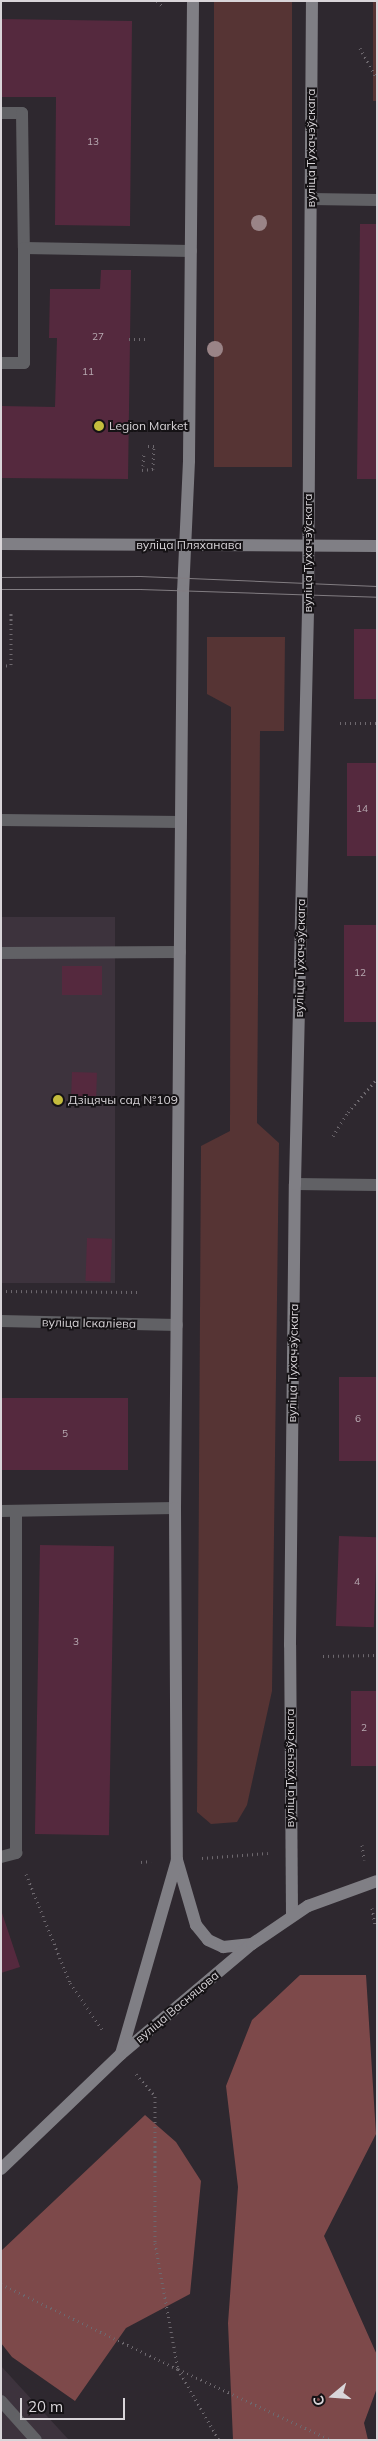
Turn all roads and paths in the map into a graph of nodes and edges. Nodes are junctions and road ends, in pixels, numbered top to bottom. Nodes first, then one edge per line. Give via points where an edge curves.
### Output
1 (156, 1) edge
2 (193, 1) edge
3 (312, 1) edge
4 (163, 7) dead end
5 (360, 48) dead end
6 (377, 79) edge
7 (1, 113) edge
8 (311, 200) junction
9 (377, 200) edge
10 (24, 248) junction
11 (191, 251) junction
12 (129, 339) dead end
13 (146, 339) dead end
14 (1, 363) edge
15 (146, 428) dead end
16 (129, 429) dead end
17 (144, 446) dead end
18 (144, 452) dead end
19 (1, 544) edge
20 (185, 546) junction
21 (308, 546) junction
22 (377, 546) edge
23 (11, 611) dead end
24 (1, 666) edge
25 (340, 723) dead end
26 (377, 723) edge
27 (1, 820) edge
28 (181, 822) junction
29 (180, 952) junction
30 (1, 953) edge
31 (377, 1079) edge
32 (333, 1136) dead end
33 (295, 1184) junction
34 (377, 1185) edge
35 (1, 1291) edge
36 (140, 1292) dead end
37 (1, 1321) edge
38 (177, 1324) junction
39 (175, 1508) junction
40 (1, 1511) edge
41 (16, 1511) junction
42 (377, 1655) edge
43 (322, 1656) dead end
44 (290, 1852) junction
45 (16, 1853) junction
46 (1, 1857) edge
47 (177, 1860) junction
48 (141, 1862) dead end
49 (377, 1881) edge
50 (292, 1915) junction
51 (252, 1944) junction
52 (70, 1983) dead end
53 (120, 2056) junction
54 (155, 2096) dead end
55 (1, 2169) edge
56 (1, 2284) edge
57 (178, 2369) junction
58 (1, 2401) edge
59 (36, 2440) edge
60 (219, 2440) edge
61 (331, 2440) edge

1 - 4 path
2 - 11 street
3 - 8 street, вуліца Тухачэўскага
5 - 6 path
7 - 10 street via 22,113
8 - 9 street
8 - 21 street, вуліца Тухачэўскага
10 - 11 street
10 - 14 street via 24,363
11 - 20 street
12 - 13 path
15 - 16 path
17 - 18 path via 154,446 153,470 143,468
19 - 20 street, вуліца Пляханава
20 - 21 street, вуліца Пляханава
20 - 28 street
21 - 22 street, вуліца Пляханава
21 - 33 street, вуліца Тухачэўскага
23 - 24 path via 11,665
25 - 26 path
27 - 28 street
28 - 29 street
29 - 30 street
29 - 38 street
31 - 32 path via 348,1112
33 - 34 street
33 - 44 street, вуліца Тухачэўскага
35 - 36 path
37 - 38 street, вуліца Іскаліева
38 - 39 street
39 - 41 street
39 - 47 street
40 - 41 street
41 - 45 street
42 - 43 path
44 - 47 path
44 - 50 street, вуліца Тухачэўскага
45 - 46 street
45 - 52 path
47 - 48 path
47 - 51 street via 196,1925 208,1940 223,1947
47 - 53 street
49 - 50 street, вуліца Васняцова via 335,1894
50 - 51 street, вуліца Васняцова
51 - 53 street, вуліца Васняцова
53 - 55 street, вуліца Васняцова
54 - 57 path via 155,2243
56 - 57 path
57 - 60 path
57 - 61 path
58 - 59 street

